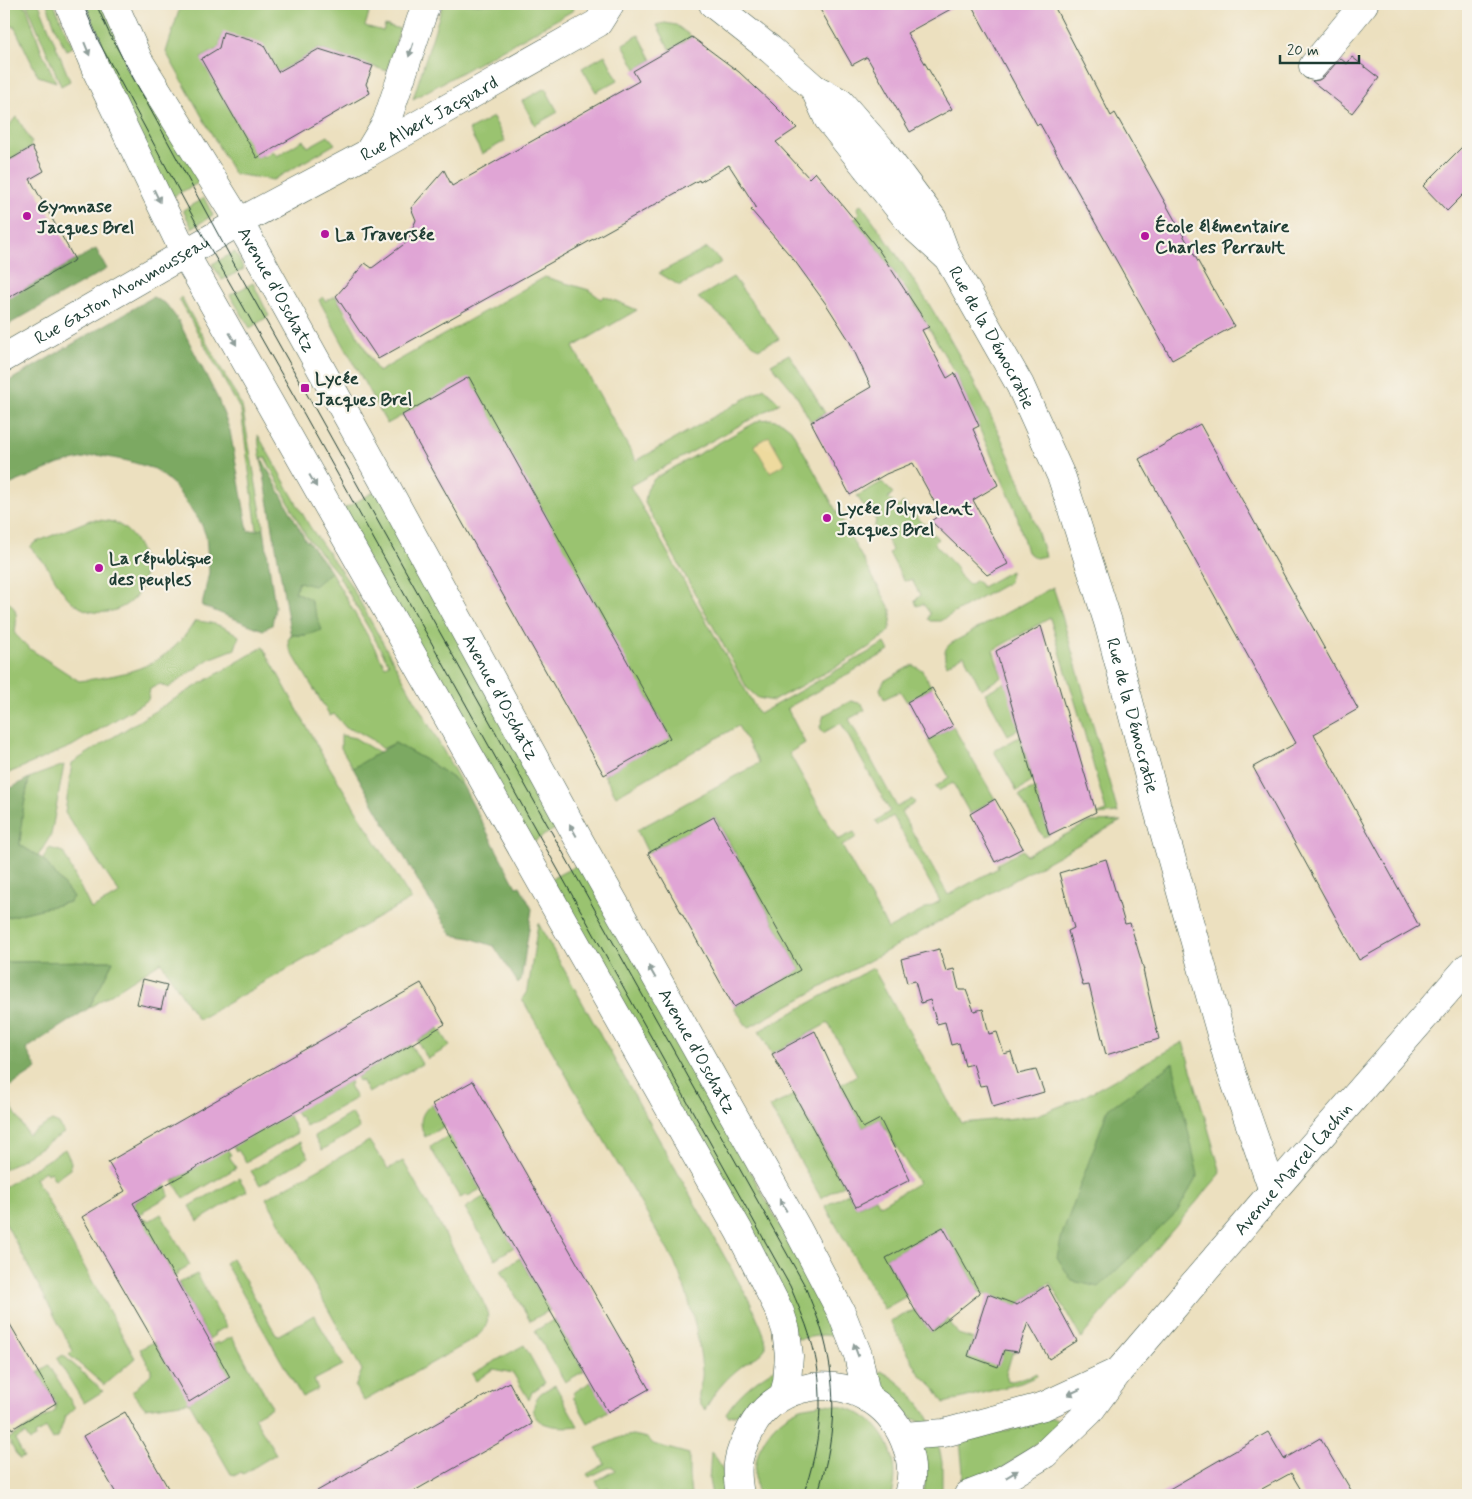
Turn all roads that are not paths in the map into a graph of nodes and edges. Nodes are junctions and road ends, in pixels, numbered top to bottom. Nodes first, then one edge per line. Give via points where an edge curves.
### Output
1 (69, 4) edge
2 (114, 4) edge
3 (426, 4) edge
4 (610, 4) edge
5 (713, 4) edge
6 (1364, 4) edge
7 (1313, 66) dead end
8 (368, 153) junction
9 (239, 222) junction
10 (185, 254) junction
11 (4, 358) edge
12 (1468, 967) edge
13 (1273, 1190) junction
14 (1119, 1372) junction
15 (784, 1394) junction
16 (867, 1398) junction
17 (903, 1436) junction
18 (740, 1495) edge
19 (908, 1495) edge
20 (968, 1495) edge

1 -> 10 street via 97,72
2 - 9 street, Avenue d'Oschatz via 139,61
3 -> 8 street via 386,123
4 - 8 street, Rue Albert Jacquard via 598,23
5 - 13 street, Rue de la Démocratie via 814,88 828,119 906,217 948,258 1020,385 1062,478 1108,622 1231,1070
6 - 7 street
8 - 9 street, Rue Albert Jacquard
9 - 10 street, Rue Gaston Monmousseau
16 -> 9 street, Avenue d'Oschatz via 858,1355 842,1312 578,840
10 - 11 street, Rue Gaston Monmousseau
10 -> 15 street via 739,1231 786,1330 789,1356
12 - 13 street, Avenue Marcel Cachin
13 - 14 street, Avenue Marcel Cachin
14 -> 17 street, Avenue Marcel Cachin via 1044,1406 944,1433
20 -> 14 street, Avenue Marcel Cachin via 994,1485 1045,1454 1089,1412
15 - 16 street via 819,1386 850,1390
15 - 18 street via 756,1420 740,1451 737,1476
16 - 17 street via 888,1414
17 - 19 street via 911,1472

